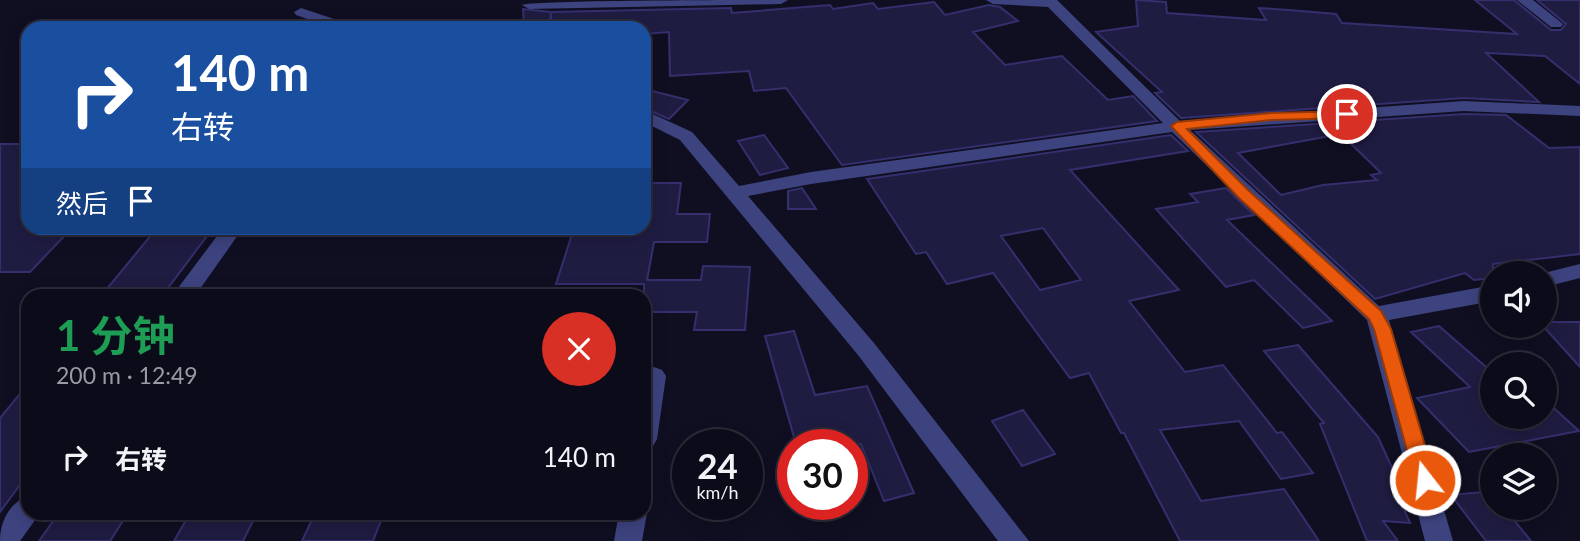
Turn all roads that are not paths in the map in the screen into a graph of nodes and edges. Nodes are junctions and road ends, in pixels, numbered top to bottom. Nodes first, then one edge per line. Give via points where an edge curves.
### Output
1 (781, 0) edge
2 (993, 0) edge
3 (1524, 0) edge
4 (529, 5) dead end
5 (301, 12) dead end
6 (327, 21) edge
7 (1556, 24) dead end
8 (1580, 111) edge
9 (651, 118) edge
10 (1177, 126) junction
11 (735, 193) junction
12 (228, 235) edge
13 (1580, 271) edge
14 (1557, 277) edge
15 (188, 289) edge
16 (1480, 295) edge
17 (1375, 315) junction
18 (21, 518) edge
19 (632, 520) edge
20 (4, 541) edge
21 (628, 541) edge
22 (1015, 541) edge
23 (1439, 541) edge

1 - 4 street
2 - 10 street via 1052,3
3 - 7 street
5 - 6 street
8 - 10 street via 1464,106
9 - 11 street via 686,136
10 - 11 street
10 - 17 street
11 - 22 street via 866,349
12 - 15 street
13 - 14 street
16 - 17 street
17 - 23 street via 1383,329
18 - 20 street
19 - 21 street

